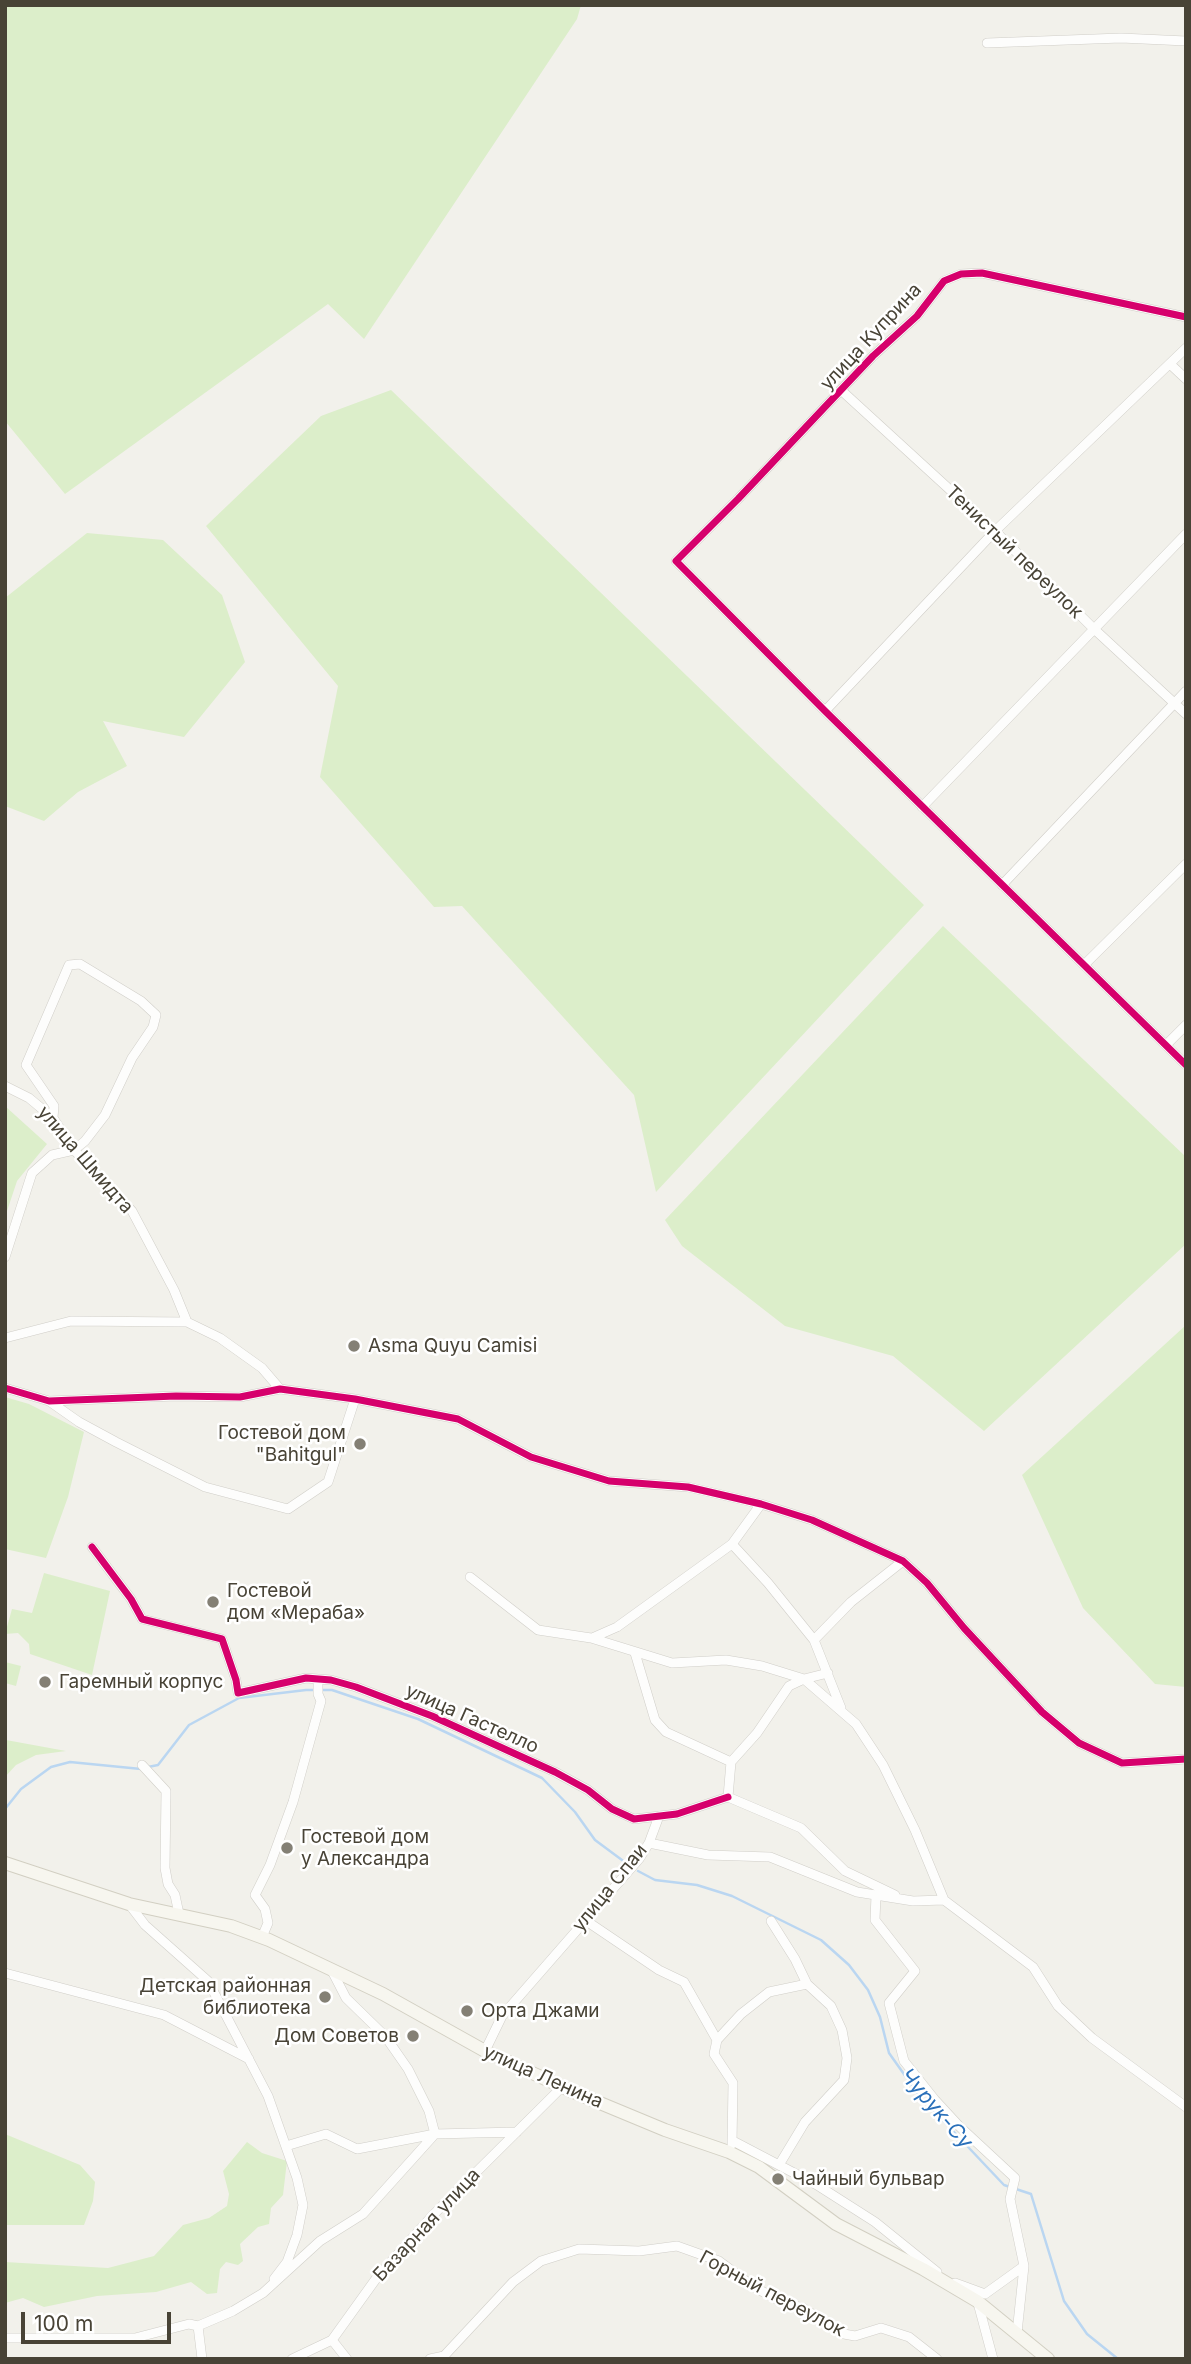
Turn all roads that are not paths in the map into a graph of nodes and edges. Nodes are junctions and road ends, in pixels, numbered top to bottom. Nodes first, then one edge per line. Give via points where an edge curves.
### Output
1 (1186, 41) edge
2 (987, 43) dead end
3 (1186, 317) edge
4 (1186, 348) edge
5 (1170, 364) junction
6 (1186, 379) edge
7 (842, 391) junction
8 (995, 531) junction
9 (1186, 534) edge
10 (1093, 628) junction
11 (1186, 691) edge
12 (1174, 703) junction
13 (825, 711) junction
14 (1186, 714) edge
15 (922, 807) junction
16 (1186, 864) edge
17 (1002, 885) junction
18 (1084, 965) junction
19 (1186, 1025) edge
20 (1166, 1045) junction
21 (1186, 1065) edge
22 (5, 1086) edge
23 (53, 1118) junction
24 (74, 1150) junction
25 (5, 1257) edge
26 (187, 1322) junction
27 (5, 1338) edge
28 (5, 1388) edge
29 (280, 1389) junction
30 (355, 1399) junction
31 (49, 1401) junction
32 (761, 1504) junction
33 (732, 1544) junction
34 (92, 1547) dead end
35 (903, 1561) junction
36 (470, 1577) dead end
37 (591, 1638) junction
38 (814, 1640) junction
39 (635, 1653) junction
40 (828, 1673) junction
41 (804, 1679) junction
42 (318, 1686) junction
43 (841, 1710) junction
44 (1186, 1759) edge
45 (732, 1762) junction
46 (144, 1768) dead end
47 (728, 1797) junction
48 (659, 1816) junction
49 (649, 1843) junction
50 (5, 1863) edge
51 (876, 1895) junction
52 (944, 1900) junction
53 (914, 1901) junction
54 (129, 1904) junction
55 (178, 1914) junction
56 (585, 1920) junction
57 (771, 1921) dead end
58 (262, 1937) junction
59 (330, 1967) junction
60 (5, 1973) edge
61 (807, 1984) junction
62 (717, 2040) junction
63 (485, 2051) junction
64 (251, 2060) junction
65 (562, 2087) junction
66 (1186, 2107) edge
67 (517, 2132) junction
68 (435, 2134) junction
69 (286, 2146) junction
70 (731, 2147) junction
71 (779, 2165) junction
72 (1024, 2266) junction
73 (263, 2293) junction
74 (978, 2301) junction
75 (198, 2326) junction
76 (1017, 2333) junction
77 (5, 2338) edge
78 (332, 2340) junction
79 (202, 2359) edge
80 (292, 2359) edge
81 (347, 2359) edge
82 (430, 2359) edge
83 (937, 2359) edge
84 (993, 2359) edge
85 (1048, 2359) edge

1 - 2 street via 1121,38
3 - 7 street, улица Куприна via 982,273 961,274 944,281 917,316
4 - 5 street
5 - 6 street
5 - 8 street
7 - 8 street, Тенистый переулок
7 - 13 street, улица Куприна via 676,561
8 - 10 street, Тенистый переулок
8 - 13 street
9 - 10 street
10 - 12 street, Тенистый переулок
10 - 15 street
11 - 12 street
12 - 14 street, Тенистый переулок
12 - 17 street
13 - 15 street
15 - 17 street
16 - 18 street
17 - 18 street
18 - 20 street
19 - 20 street
20 - 21 street
22 - 23 street, улица Шмидта
23 - 24 street, улица Шмидта
23 - 24 street via 54,1106 26,1065 69,965 80,964 156,1015 105,1115
24 - 25 street via 52,1155 32,1173
24 - 26 street, улица Шмидта via 132,1211
26 - 27 street via 71,1321
26 - 29 street via 230,1345
28 - 31 street
29 - 30 street
29 - 31 street via 240,1397
30 - 31 street via 328,1482 288,1509 205,1487 106,1437
30 - 32 street via 458,1419 531,1457 609,1481 688,1487
32 - 33 street
32 - 35 street via 812,1520
33 - 37 street via 617,1627
33 - 38 street
34 - 42 street, улица Гастелло via 142,1619 222,1639 238,1693 306,1678
35 - 38 street via 851,1602
35 - 44 street via 1042,1712 1079,1743 1122,1763
36 - 37 street via 538,1630
37 - 39 street
38 - 40 street
39 - 41 street via 672,1663 726,1660
39 - 45 street via 655,1720 666,1732
40 - 41 street
40 - 43 street
41 - 43 street
41 - 45 street via 789,1686
42 - 48 street, улица Гастелло via 356,1686 555,1772 634,1819
42 - 58 street via 321,1701 293,1802 255,1895 268,1923
43 - 52 street via 883,1765
45 - 47 street
46 - 55 street via 166,1791 165,1868
47 - 48 street
47 - 53 street via 801,1828 845,1871
48 - 49 street, улица Спаи
49 - 51 street via 708,1855 770,1857 857,1892
49 - 56 street, улица Спаи
50 - 54 main road, улица Ленина
51 - 53 street
51 - 72 street via 875,1920 915,1971 889,2003 904,2061 959,2126 1015,2178 1010,2199
52 - 53 street
52 - 66 street via 1033,1967 1058,2006 1092,2038
54 - 55 main road, улица Ленина
54 - 64 street via 145,1925 208,1981
55 - 58 main road, улица Ленина
56 - 62 street via 684,1982
56 - 63 street, улица Спаи via 502,2017
57 - 61 street
58 - 59 main road, улица Ленина
59 - 63 main road, улица Ленина
59 - 68 street via 346,1998 385,2036 408,2070
60 - 64 street via 164,2015
61 - 62 street via 769,1992
61 - 71 street via 831,2006 842,2030 847,2058 844,2080 805,2122
62 - 70 street via 714,2054 733,2083
63 - 65 main road, улица Ленина
64 - 69 street
65 - 67 street, Базарная улица
65 - 70 main road, улица Ленина via 665,2130
67 - 68 street
67 - 78 street, Базарная улица via 378,2276
68 - 69 street via 357,2149 326,2134
68 - 73 street via 363,2214 320,2241
69 - 73 street via 303,2205 287,2262
70 - 71 street
70 - 74 main road, улица Ленина via 836,2224
71 - 72 street via 875,2222 948,2280 985,2294
72 - 76 street
73 - 75 street
74 - 76 main road, улица Ленина
74 - 84 street
75 - 77 street via 189,2324 135,2338
75 - 79 street
76 - 85 main road, улица Ленина
78 - 80 street, Базарная улица
78 - 81 street
82 - 83 street, Горный переулок via 444,2356 513,2282 541,2261 579,2249 639,2251 677,2246 719,2261 754,2287 803,2308 844,2334 855,2336 881,2328 909,2337

